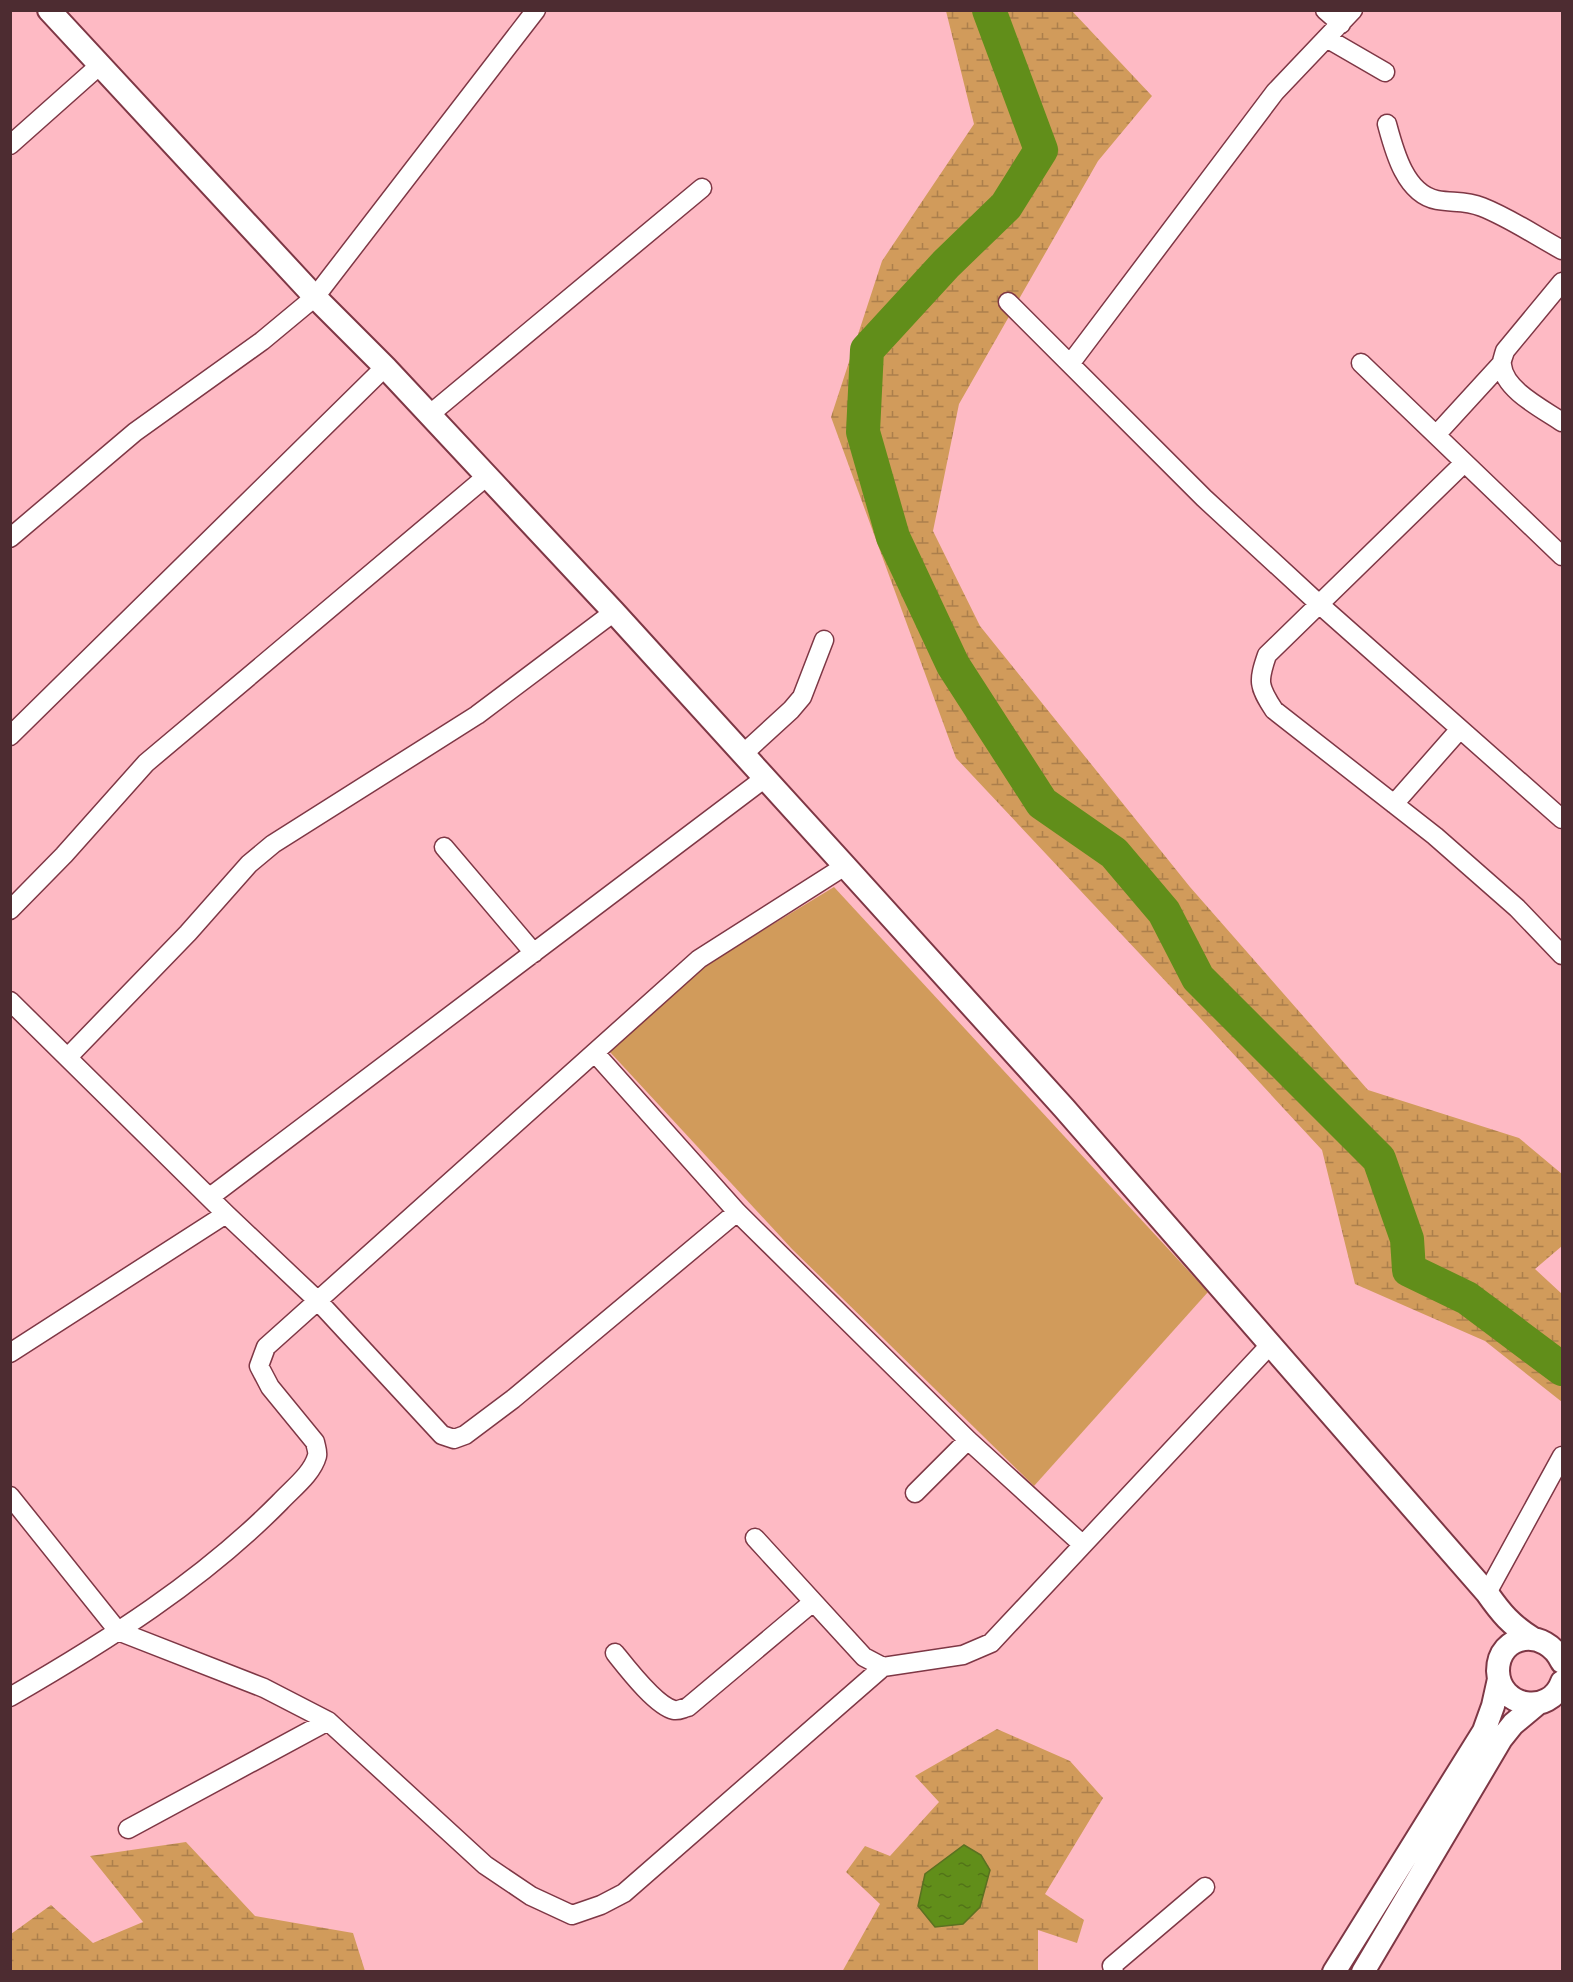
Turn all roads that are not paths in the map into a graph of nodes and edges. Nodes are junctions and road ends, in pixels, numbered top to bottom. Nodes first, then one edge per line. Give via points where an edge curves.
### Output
1 (49, 10) edge
2 (536, 10) edge
3 (1325, 10) edge
4 (1347, 17) edge
5 (1328, 39) junction
6 (100, 65) junction
7 (1385, 72) dead end
8 (1387, 124) dead end
9 (10, 145) edge
10 (702, 188) dead end
11 (1563, 250) edge
12 (1563, 282) edge
13 (315, 297) junction
14 (1008, 302) dead end
15 (1361, 363) dead end
16 (1070, 364) junction
17 (1502, 364) junction
18 (384, 368) junction
19 (429, 415) junction
20 (1563, 422) edge
21 (1436, 435) junction
22 (1464, 463) junction
23 (487, 476) junction
24 (10, 538) edge
25 (1563, 556) edge
26 (1319, 604) junction
27 (614, 612) junction
28 (824, 640) dead end
29 (1460, 729) junction
30 (10, 736) edge
31 (743, 754) junction
32 (765, 778) junction
33 (1394, 804) junction
34 (1563, 819) edge
35 (444, 847) dead end
36 (845, 866) junction
37 (10, 910) edge
38 (534, 953) junction
39 (1563, 955) edge
40 (10, 1001) edge
41 (595, 1053) junction
42 (68, 1057) junction
43 (210, 1197) junction
44 (737, 1212) junction
45 (226, 1214) junction
46 (318, 1301) junction
47 (1271, 1344) junction
48 (10, 1353) edge
49 (968, 1440) junction
50 (1563, 1456) edge
51 (915, 1492) dead end
52 (10, 1496) edge
53 (755, 1538) dead end
54 (1083, 1545) junction
55 (1487, 1593) junction
56 (813, 1602) junction
57 (118, 1631) junction
58 (1532, 1638) junction
59 (615, 1653) dead end
60 (1563, 1662) edge
61 (883, 1667) junction
62 (1499, 1669) junction
63 (1562, 1685) edge
64 (10, 1697) edge
65 (1537, 1704) junction
66 (328, 1720) junction
67 (128, 1829) dead end
68 (1205, 1887) dead end
69 (1114, 1971) edge
70 (1334, 1971) edge
71 (1363, 1971) edge

1 - 6 street
2 - 13 street
3 - 4 street
4 - 5 street
5 - 7 street
5 - 16 street via 1275,92
6 - 9 street
6 - 13 street
8 - 11 street via 1397,161 1424,196 1485,208
10 - 19 street
12 - 17 street via 1505,351
13 - 18 street
13 - 24 street via 262,341 135,432
14 - 16 street
15 - 21 street
16 - 26 street via 1204,498
17 - 20 street via 1516,391
17 - 21 street
18 - 19 street
18 - 30 street
19 - 23 street
21 - 22 street
22 - 25 street
22 - 26 street
23 - 27 street
23 - 37 street via 146,763
26 - 29 street
26 - 33 street via 1267,655 1260,676 1261,691 1274,710
27 - 31 street
27 - 42 street via 477,715 273,844 249,864
28 - 31 street via 802,697
29 - 33 street
29 - 34 street
31 - 32 street
32 - 36 street
32 - 38 street
33 - 39 street via 1517,908
35 - 38 street
36 - 41 street via 699,959
36 - 47 street
38 - 43 street
40 - 42 street
41 - 44 street
41 - 46 street
42 - 43 street
43 - 45 street
44 - 46 street via 513,1399 454,1439 442,1435
44 - 49 street
45 - 46 street
45 - 48 street
46 - 57 street via 266,1347 259,1366 270,1387 315,1442 318,1454 308,1473 253,1529 193,1580
47 - 54 street
47 - 55 street
49 - 51 street
49 - 54 street
50 - 55 street
52 - 57 street
53 - 56 street
54 - 61 street via 991,1643 963,1655
55 - 58 street via 1513,1626
55 - 62 street via 1498,1635
56 - 59 street via 688,1707 677,1711 645,1689
56 - 61 street via 864,1657
57 - 64 street
57 - 66 street via 264,1688
58 - 60 street via 1551,1645
58 - 62 street via 1512,1644
61 - 66 street via 624,1893 572,1915 531,1896 485,1864
62 - 65 street via 1502,1688 1517,1702
62 - 70 street via 1484,1731
63 - 65 street via 1555,1695
65 - 71 street via 1501,1739
66 - 67 street
68 - 69 street via 1112,1966

